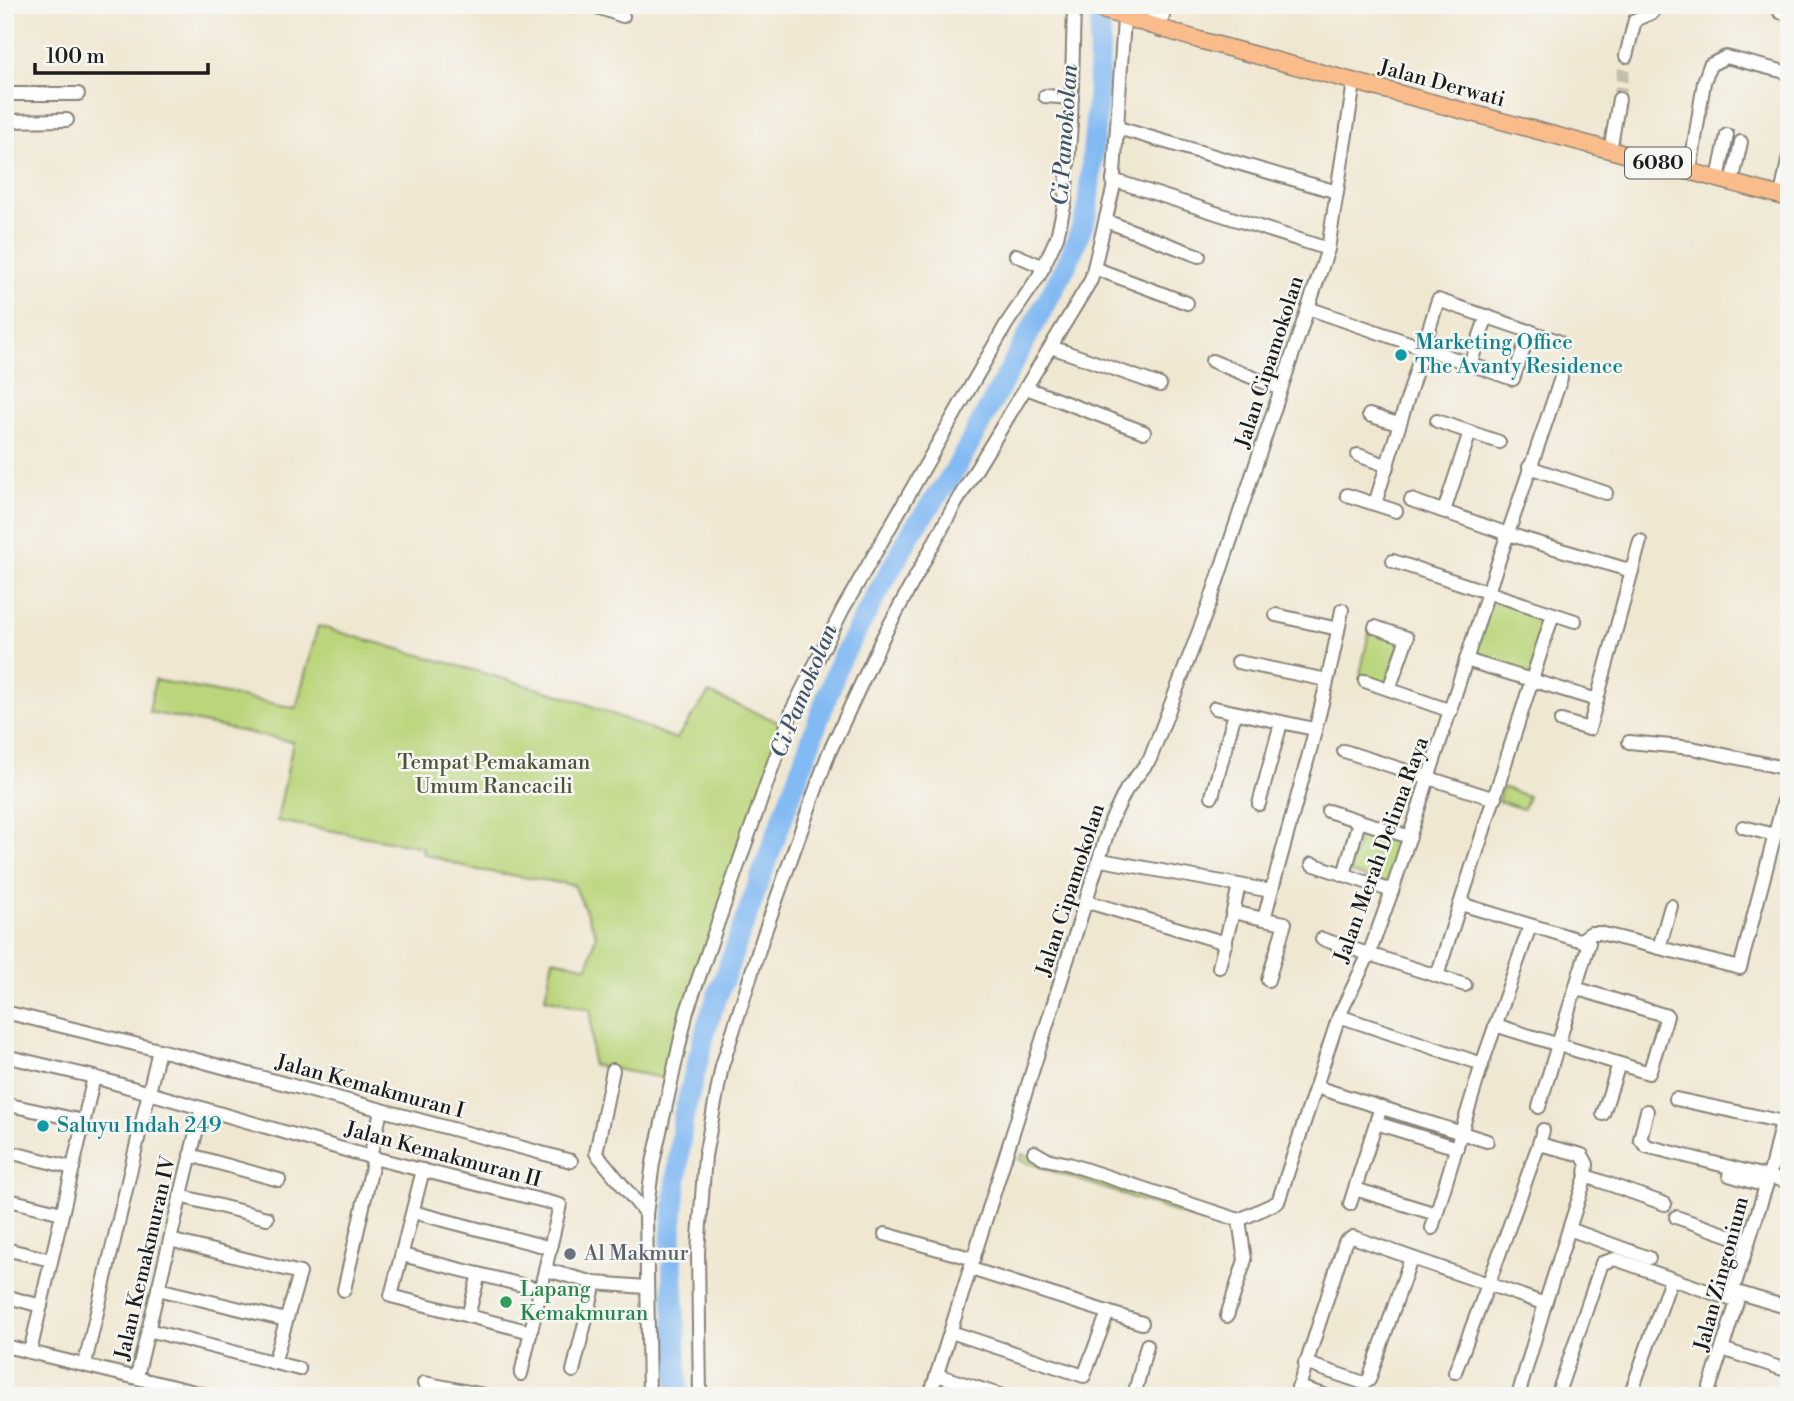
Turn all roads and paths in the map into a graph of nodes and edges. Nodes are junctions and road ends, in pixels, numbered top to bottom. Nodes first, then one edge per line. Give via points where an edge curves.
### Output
1 (1073, 5) edge
2 (1086, 5) edge
3 (1154, 5) edge
4 (1165, 5) edge
5 (1656, 5) edge
6 (1778, 5) edge
7 (599, 6) edge
8 (1789, 15) edge
9 (623, 16) dead end
10 (1120, 17) junction
11 (1155, 28) junction
12 (1626, 56) tunnel mouth
13 (1789, 73) edge
14 (1361, 84) junction
15 (5, 93) edge
16 (78, 94) dead end
17 (1045, 96) dead end
18 (1072, 98) junction
19 (1619, 99) tunnel mouth
20 (67, 120) dead end
21 (5, 121) edge
22 (1118, 128) junction
23 (1727, 135) dead end
24 (1741, 142) dead end
25 (1610, 151) junction
26 (1789, 156) edge
27 (1689, 171) junction
28 (1113, 180) junction
29 (1725, 181) junction
30 (1337, 192) junction
31 (1785, 197) edge
32 (1107, 221) junction
33 (1328, 248) junction
34 (1016, 255) dead end
35 (1199, 256) dead end
36 (1044, 267) junction
37 (1094, 268) junction
38 (1187, 303) dead end
39 (1308, 308) junction
40 (1486, 316) junction
41 (1530, 331) junction
42 (1558, 341) dead end
43 (1051, 347) junction
44 (1423, 348) junction
45 (1212, 361) dead end
46 (1470, 364) junction
47 (1561, 378) dead end
48 (1160, 385) dead end
49 (1026, 388) junction
50 (1281, 389) junction
51 (1368, 415) dead end
52 (1437, 421) dead end
53 (1398, 424) junction
54 (1144, 432) dead end
55 (1470, 432) junction
56 (1499, 442) dead end
57 (1358, 455) dead end
58 (1388, 466) junction
59 (1529, 467) junction
60 (1606, 493) dead end
61 (1347, 495) dead end
62 (1411, 500) dead end
63 (1375, 504) junction
64 (1396, 511) dead end
65 (1444, 511) junction
66 (1508, 534) junction
67 (1640, 541) dead end
68 (1393, 561) dead end
69 (1632, 571) junction
70 (1488, 592) junction
71 (1342, 610) dead end
72 (1553, 614) junction
73 (1276, 615) dead end
74 (1575, 621) dead end
75 (1375, 627) dead end
76 (1338, 629) junction
77 (1466, 660) junction
78 (1238, 662) dead end
79 (1327, 680) junction
80 (1531, 680) junction
81 (1365, 681) dead end
82 (1389, 689) junction
83 (1597, 700) junction
84 (1215, 708) dead end
85 (1451, 711) junction
86 (1236, 713) junction
87 (1561, 721) dead end
88 (1281, 723) junction
89 (1314, 729) junction
90 (1629, 741) dead end
91 (1344, 751) dead end
92 (1789, 769) edge
93 (1430, 778) junction
94 (1789, 781) edge
95 (1212, 796) dead end
96 (1494, 799) junction
97 (1259, 804) dead end
98 (1328, 811) dead end
99 (1359, 821) junction
100 (1743, 827) dead end
101 (1775, 835) junction
102 (1410, 837) junction
103 (1106, 861) junction
104 (1312, 864) dead end
105 (1343, 875) junction
106 (1239, 885) junction
107 (1271, 891) junction
108 (1392, 891) junction
109 (1093, 904) junction
110 (1461, 904) junction
111 (1671, 906) dead end
112 (1233, 912) junction
113 (1264, 919) junction
114 (1530, 926) junction
115 (1322, 939) dead end
116 (1581, 940) junction
117 (1226, 943) junction
118 (1659, 948) junction
119 (1369, 954) junction
120 (1219, 967) dead end
121 (1437, 976) junction
122 (1268, 980) dead end
123 (1465, 985) dead end
124 (1575, 988) junction
125 (5, 1012) edge
126 (1339, 1016) junction
127 (1495, 1025) junction
128 (1558, 1045) junction
129 (159, 1050) junction
130 (5, 1056) edge
131 (1482, 1064) junction
132 (1619, 1064) junction
133 (613, 1070) dead end
134 (93, 1077) junction
135 (1316, 1087) junction
136 (149, 1094) junction
137 (1676, 1099) dead end
138 (5, 1104) edge
139 (1381, 1107) junction
140 (1539, 1107) dead end
141 (202, 1108) junction
142 (380, 1111) junction
143 (1647, 1111) dead end
144 (1604, 1114) dead end
145 (83, 1121) junction
146 (1786, 1122) edge
147 (1376, 1123) junction
148 (1543, 1130) dead end
149 (1461, 1132) junction
150 (1488, 1141) dead end
151 (1010, 1143) junction
152 (1539, 1144) junction
153 (1457, 1148) junction
154 (5, 1152) edge
155 (190, 1155) junction
156 (372, 1157) junction
157 (571, 1161) dead end
158 (73, 1168) junction
159 (423, 1170) junction
160 (1586, 1176) junction
161 (279, 1180) dead end
162 (1767, 1182) junction
163 (1789, 1182) edge
164 (1355, 1189) junction
165 (180, 1196) junction
166 (5, 1199) edge
167 (1350, 1204) dead end
168 (1665, 1204) dead end
169 (413, 1212) junction
170 (62, 1213) junction
171 (646, 1214) junction
172 (1436, 1214) junction
173 (1676, 1217) dead end
174 (267, 1218) dead end
175 (1239, 1220) junction
176 (1432, 1228) dead end
177 (1569, 1229) junction
178 (885, 1234) dead end
179 (170, 1240) junction
180 (1748, 1242) junction
181 (551, 1248) junction
182 (5, 1249) edge
183 (402, 1255) junction
184 (1411, 1258) junction
185 (1649, 1258) dead end
186 (51, 1261) junction
187 (972, 1264) junction
188 (546, 1270) junction
189 (479, 1274) junction
190 (1671, 1279) junction
191 (595, 1283) junction
192 (1489, 1284) junction
193 (639, 1287) junction
194 (158, 1289) junction
195 (344, 1290) dead end
196 (542, 1290) junction
197 (5, 1296) edge
198 (1735, 1296) junction
199 (1545, 1304) junction
200 (41, 1306) junction
201 (1789, 1308) edge
202 (1108, 1312) junction
203 (468, 1316) junction
204 (1227, 1316) dead end
205 (286, 1320) junction
206 (1142, 1323) dead end
207 (148, 1331) junction
208 (531, 1332) junction
209 (951, 1332) junction
210 (1147, 1345) dead end
211 (5, 1346) edge
212 (1722, 1349) junction
213 (30, 1352) junction
214 (85, 1363) junction
215 (274, 1363) junction
216 (1305, 1363) junction
217 (299, 1369) dead end
218 (573, 1371) dead end
219 (1789, 1371) edge
220 (1455, 1372) dead end
221 (521, 1374) dead end
222 (937, 1375) junction
223 (137, 1376) junction
224 (424, 1383) dead end
225 (1297, 1392) edge
226 (211, 1396) edge
227 (489, 1396) edge
228 (649, 1396) edge
229 (700, 1396) edge
230 (930, 1396) edge
231 (1003, 1396) edge
232 (1134, 1396) edge
233 (1327, 1396) edge
234 (1518, 1396) edge
235 (1557, 1396) edge
236 (1630, 1396) edge
237 (1707, 1396) edge

1 - 18 street
2 - 10 main road, Jalan Derwati / 6080
3 - 11 street
4 - 11 street
5 - 12 street via 1653,12 1635,20
6 - 8 street via 1780,12
7 - 9 street
10 - 11 main road, Jalan Derwati / 6080
10 - 22 street
11 - 14 main road, Jalan Derwati / 6080
13 - 27 street via 1727,57 1710,65
14 - 25 main road, Jalan Derwati / 6080
14 - 30 street, Jalan Cipamokolan
15 - 16 street
17 - 18 street
18 - 36 street via 1065,202
19 - 25 street
20 - 21 street
22 - 28 street
22 - 30 street
23 - 29 street
24 - 29 street
25 - 27 main road, Jalan Derwati / 6080
26 - 31 street
27 - 29 main road, Jalan Derwati / 6080
28 - 32 street
28 - 33 street
29 - 31 main road, Jalan Derwati / 6080
30 - 33 street, Jalan Cipamokolan
32 - 35 street
32 - 37 street
33 - 39 street, Jalan Cipamokolan
34 - 36 street
36 - 171 street via 843,609 793,708 687,1011
37 - 38 street
37 - 43 street via 1084,295
39 - 44 street
39 - 50 street, Jalan Cipamokolan
40 - 41 street
40 - 44 street via 1438,300
40 - 46 street
41 - 42 street
41 - 46 street via 1513,379
43 - 48 street
43 - 49 street
44 - 46 street
44 - 53 street
45 - 50 street
47 - 59 street, Jalan Merah Delima Raya
49 - 54 street
49 - 229 street via 954,506 878,649 828,755 759,950 722,1066 705,1156 698,1252
50 - 103 street, Jalan Cipamokolan via 1209,605 1150,759 1116,805
51 - 53 street
52 - 55 street
53 - 58 street
55 - 56 street
55 - 65 street
57 - 58 street
58 - 63 street
59 - 60 street
59 - 66 street, Jalan Merah Delima Raya
61 - 63 street
62 - 65 street
63 - 64 street
65 - 66 street
66 - 69 street
66 - 70 street, Jalan Merah Delima Raya
67 - 69 street
68 - 70 street
69 - 83 street
70 - 72 street
70 - 77 street, Jalan Merah Delima Raya
71 - 76 street
72 - 74 street
72 - 80 street
73 - 76 street
75 - 82 street via 1408,638
76 - 79 street
77 - 80 street
77 - 85 street, Jalan Merah Delima Raya
78 - 79 street
79 - 89 street
80 - 83 street
80 - 96 street
81 - 82 street
82 - 85 street
83 - 87 street via 1589,729
84 - 86 street
85 - 93 street, Jalan Merah Delima Raya
86 - 88 street
86 - 95 street
88 - 89 street
88 - 97 street
89 - 107 street
90 - 92 street via 1692,748
91 - 93 street
93 - 96 street
93 - 102 street, Jalan Merah Delima Raya
94 - 101 street
96 - 110 street
98 - 99 street
99 - 102 street
99 - 105 street
100 - 101 street
101 - 118 street via 1740,968
102 - 108 street, Jalan Merah Delima Raya
103 - 106 street
103 - 109 street, Jalan Cipamokolan
104 - 105 street
105 - 108 street
106 - 107 street
106 - 112 street
107 - 113 street
108 - 119 street, Jalan Merah Delima Raya
109 - 117 street
109 - 151 street, Jalan Cipamokolan
110 - 114 street
110 - 121 street
111 - 118 street
112 - 113 street
112 - 117 street
113 - 122 street via 1285,923
114 - 116 street
114 - 127 street
115 - 119 street
116 - 118 street via 1600,933
116 - 124 street via 1589,943
117 - 120 street
119 - 121 street
119 - 126 street, Jalan Merah Delima Raya
121 - 123 street
124 - 128 street
124 - 132 street via 1667,1016 1649,1073
125 - 129 street, Jalan Kemakmuran I
126 - 131 street
126 - 135 street, Jalan Merah Delima Raya
127 - 128 street
127 - 131 street
128 - 132 street
128 - 140 street
129 - 136 street
129 - 142 street, Jalan Kemakmuran I
130 - 134 street, Jalan Kemakmuran II
131 - 149 street
132 - 144 street
133 - 171 street via 596,1153
134 - 136 street, Jalan Kemakmuran II
134 - 145 street
135 - 139 street
135 - 175 street, Jalan Merah Delima Raya via 1278,1202
136 - 141 street, Jalan Kemakmuran II
136 - 214 street
137 - 146 street
138 - 145 street
139 - 147 street
139 - 149 street
141 - 155 street, Jalan Kemakmuran IV
141 - 156 street, Jalan Kemakmuran II
142 - 156 street
142 - 157 street, Jalan Kemakmuran I
143 - 162 street via 1640,1139 1646,1146
145 - 158 street
146 - 162 street, Jalan Zingonium
147 - 153 street
147 - 164 street
148 - 152 street
149 - 150 street
149 - 153 street
151 - 175 street
151 - 187 street, Jalan Cipamokolan
152 - 160 street via 1582,1155
152 - 192 street
153 - 172 street
154 - 158 street
155 - 161 street
155 - 165 street, Jalan Kemakmuran IV
156 - 159 street, Jalan Kemakmuran II
156 - 195 street
158 - 170 street
159 - 169 street
159 - 181 street, Jalan Kemakmuran II via 560,1205
160 - 168 street
160 - 177 street
162 - 163 street
162 - 180 street, Jalan Zingonium
164 - 167 street
164 - 172 street
165 - 174 street
165 - 179 street, Jalan Kemakmuran IV
166 - 170 street
169 - 181 street
169 - 183 street
170 - 186 street
171 - 193 street
172 - 176 street
173 - 180 street
175 - 204 street via 1245,1261
177 - 185 street
177 - 199 street
178 - 187 street
179 - 194 street, Jalan Kemakmuran IV
179 - 205 street via 300,1272
180 - 198 street, Jalan Zingonium
181 - 188 street, Jalan Kemakmuran II
182 - 186 street
183 - 189 street
183 - 203 street via 391,1296
184 - 192 street
184 - 216 street via 1368,1380 1364,1383
184 - 216 street via 1353,1237 1346,1240
186 - 200 street
187 - 202 street
187 - 209 street, Jalan Cipamokolan
188 - 191 street
188 - 196 street, Jalan Kemakmuran II
189 - 196 street
189 - 203 street
190 - 198 street via 1730,1299
190 - 235 street via 1615,1259 1602,1263
190 - 236 street
191 - 193 street
191 - 218 street
192 - 199 street
192 - 220 street
193 - 228 street
194 - 205 street
194 - 207 street, Jalan Kemakmuran IV
196 - 208 street, Jalan Kemakmuran II
197 - 200 street
198 - 201 street via 1740,1293
198 - 212 street, Jalan Zingonium
199 - 234 street
200 - 213 street
202 - 206 street
202 - 209 street via 1084,1376
203 - 208 street
205 - 215 street
207 - 215 street
207 - 223 street, Jalan Kemakmuran IV
208 - 221 street, Jalan Kemakmuran II
209 - 222 street, Jalan Cipamokolan
210 - 232 street
211 - 213 street
212 - 219 street
212 - 237 street, Jalan Zingonium
213 - 214 street
214 - 223 street
215 - 217 street
216 - 225 street
222 - 230 street, Jalan Cipamokolan
222 - 231 street
223 - 226 street
224 - 227 street
225 - 233 street

